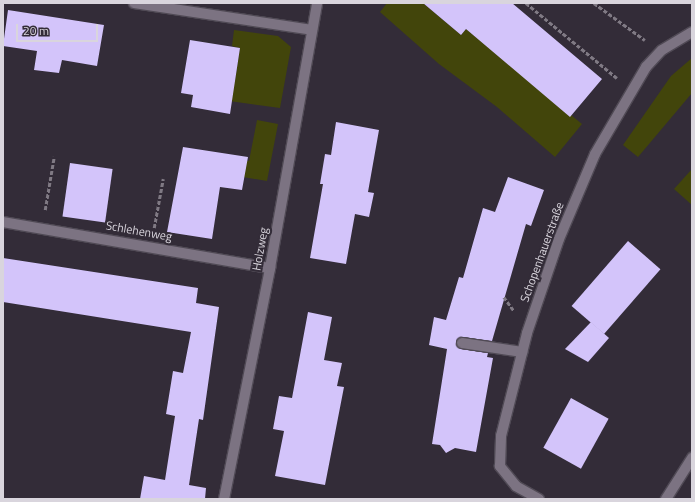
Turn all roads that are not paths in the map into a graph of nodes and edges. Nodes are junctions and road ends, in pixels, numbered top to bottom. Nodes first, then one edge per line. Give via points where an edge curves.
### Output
1 (134, 3) edge
2 (317, 3) edge
3 (312, 30) junction
4 (692, 32) edge
5 (3, 222) edge
6 (270, 268) junction
7 (462, 342) dead end
8 (522, 352) junction
9 (692, 458) edge
10 (224, 499) edge
11 (539, 499) edge
12 (666, 499) edge

1 - 3 street
2 - 3 street, Holzweg
3 - 6 street, Holzweg
4 - 8 street, Schopenhauerstraße via 662,50 631,90 594,154 559,239
5 - 6 street, Schlehenweg
6 - 10 street, Holzweg
7 - 8 street
8 - 11 street, Schopenhauerstraße via 501,436 500,466 516,486
9 - 12 street

